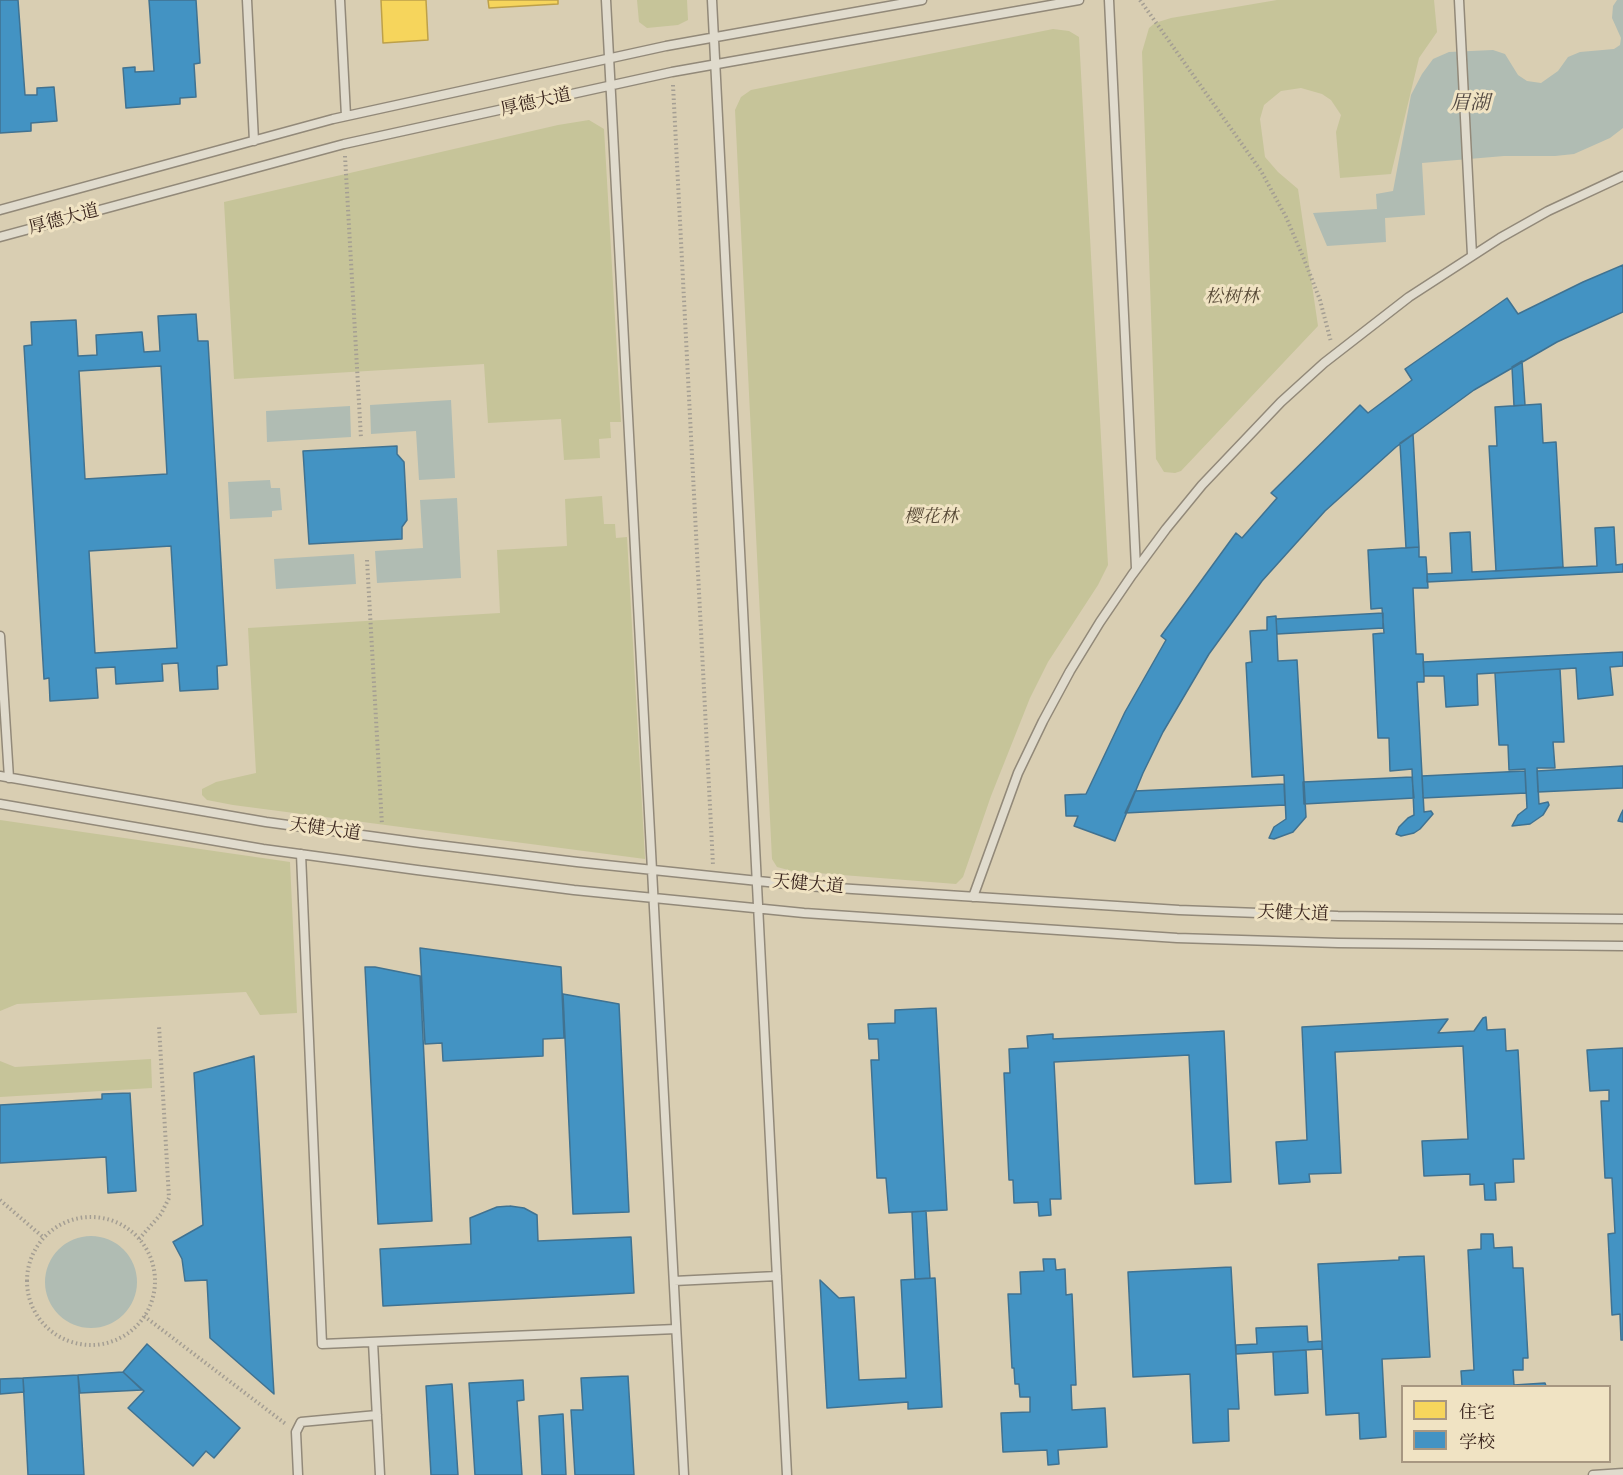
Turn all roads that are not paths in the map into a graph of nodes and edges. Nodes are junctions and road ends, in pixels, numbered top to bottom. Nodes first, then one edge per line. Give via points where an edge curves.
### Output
1 (247, 0) edge
2 (340, 0) edge
3 (606, 0) edge
4 (712, 0) edge
5 (922, 0) edge
6 (1079, 0) edge
7 (1109, 0) edge
8 (1459, 0) edge
9 (1054, 2) edge
10 (714, 38) junction
11 (609, 59) junction
12 (715, 64) junction
13 (611, 86) junction
14 (346, 116) junction
15 (254, 141) junction
16 (1623, 176) edge
17 (0, 210) edge
18 (0, 237) edge
19 (1472, 255) junction
20 (1136, 568) junction
21 (0, 636) edge
22 (4, 777) edge
23 (0, 804) edge
24 (301, 854) junction
25 (652, 870) junction
26 (757, 880) junction
27 (973, 897) junction
28 (653, 898) junction
29 (758, 908) junction
30 (1623, 919) edge
31 (1623, 946) edge
32 (777, 1276) junction
33 (674, 1281) junction
34 (676, 1329) junction
35 (373, 1342) junction
36 (377, 1415) junction
37 (1623, 1473) edge
38 (298, 1475) edge
39 (380, 1475) edge
40 (684, 1475) edge
41 (787, 1475) edge
42 (1593, 1475) edge

1 - 15 lane
2 - 14 lane
3 - 11 lane
4 - 10 lane
5 - 10 lane, 厚德大道
6 - 9 lane, 厚德大道
7 - 20 lane
8 - 19 lane
9 - 12 lane, 厚德大道
10 - 11 lane, 厚德大道
10 - 12 lane
11 - 13 lane
11 - 14 lane, 厚德大道
12 - 13 lane, 厚德大道
12 - 26 lane
13 - 18 lane, 厚德大道 via 344,144
13 - 25 lane
14 - 15 lane, 厚德大道
15 - 17 lane, 厚德大道
16 - 19 lane via 1548,211
19 - 20 lane via 1409,297 1281,402 1195,493
20 - 27 lane via 1043,721 1018,773
21 - 22 lane
22 - 25 lane, 天健大道 via 255,820
23 - 24 lane, 天健大道
24 - 28 lane, 天健大道
24 - 35 lane via 322,1344
25 - 26 lane, 天健大道
25 - 28 lane
26 - 27 lane, 天健大道
26 - 29 lane
27 - 30 lane, 天健大道 via 1316,915
28 - 29 lane, 天健大道
28 - 33 lane
29 - 31 lane, 天健大道 via 1177,938
29 - 32 lane
32 - 33 lane
32 - 41 lane
33 - 34 lane
34 - 35 lane
34 - 40 lane
35 - 36 lane
36 - 38 lane via 301,1422 296,1432
36 - 39 lane
37 - 42 lane

